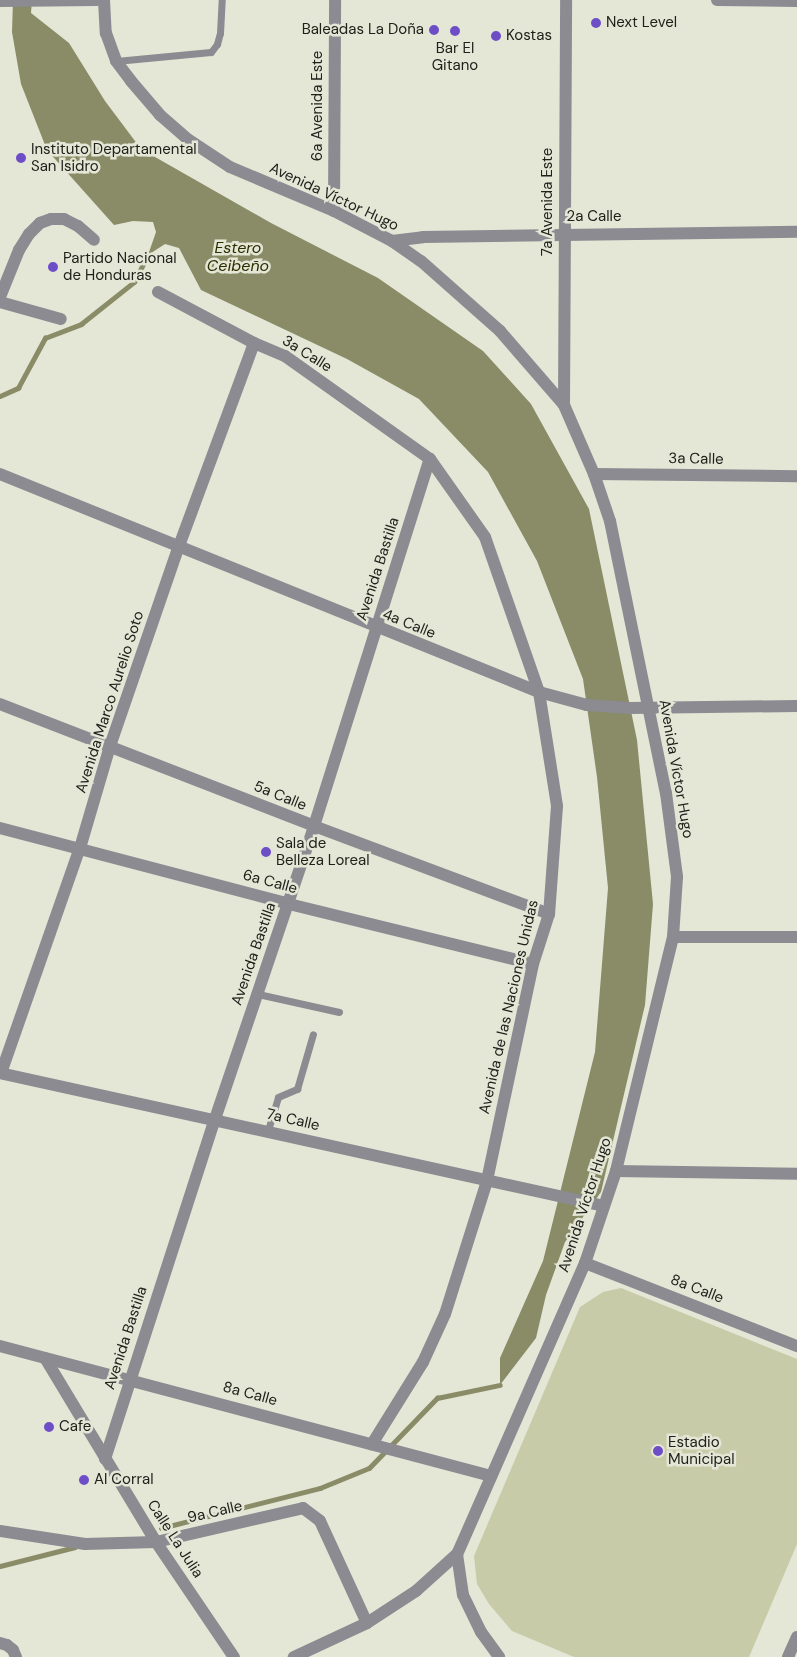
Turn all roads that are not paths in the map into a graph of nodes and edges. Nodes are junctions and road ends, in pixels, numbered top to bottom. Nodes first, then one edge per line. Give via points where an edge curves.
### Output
1 (97, 0) edge
2 (104, 0) edge
3 (222, 0) edge
4 (334, 0) edge
5 (566, 0) edge
6 (717, 0) edge
7 (0, 1) edge
8 (49, 1) edge
9 (797, 1) edge
10 (116, 61) junction
11 (334, 211) junction
12 (797, 232) edge
13 (564, 234) junction
14 (94, 240) dead end
15 (392, 241) junction
16 (158, 292) dead end
17 (0, 297) edge
18 (0, 302) edge
19 (61, 319) dead end
20 (254, 343) junction
21 (564, 405) junction
22 (430, 458) junction
23 (0, 474) edge
24 (594, 474) junction
25 (797, 476) edge
26 (179, 546) junction
27 (376, 628) junction
28 (539, 692) junction
29 (0, 704) edge
30 (797, 706) edge
31 (649, 708) junction
32 (110, 746) junction
33 (314, 826) junction
34 (0, 828) edge
35 (80, 848) junction
36 (289, 904) junction
37 (550, 914) junction
38 (673, 937) junction
39 (797, 937) edge
40 (533, 964) junction
41 (258, 994) junction
42 (339, 1012) dead end
43 (314, 1034) dead end
44 (0, 1073) edge
45 (215, 1119) junction
46 (268, 1130) junction
47 (616, 1171) junction
48 (797, 1174) edge
49 (486, 1181) junction
50 (604, 1206) junction
51 (585, 1263) junction
52 (0, 1346) edge
53 (797, 1346) edge
54 (45, 1358) junction
55 (129, 1379) junction
56 (372, 1444) junction
57 (105, 1459) junction
58 (491, 1476) junction
59 (0, 1531) edge
60 (156, 1542) junction
61 (457, 1554) junction
62 (367, 1623) junction
63 (797, 1636) edge
64 (0, 1644) edge
65 (16, 1657) edge
66 (234, 1657) edge
67 (294, 1657) edge
68 (499, 1657) edge
69 (788, 1657) edge

1 - 8 street
2 - 10 street, Avenida Víctor Hugo via 106,33
3 - 10 lane via 220,33 211,52
4 - 11 street, 6a Avenida Este
5 - 13 street, 7a Avenida Este
6 - 9 street
7 - 8 street
10 - 11 street, Avenida Víctor Hugo via 160,115 189,140 230,167
11 - 15 street, Avenida Víctor Hugo
12 - 13 street, 2a Calle
13 - 15 street, 2a Calle via 423,236
13 - 21 street, 7a Avenida Este
14 - 17 street via 64,219 40,223 19,250
15 - 21 street, Avenida Víctor Hugo via 421,261 500,331
16 - 20 street, 3a Calle
18 - 19 street
20 - 22 street, 3a Calle via 285,356
20 - 26 street, Avenida Marco Aurelio Soto
21 - 24 street, Avenida Víctor Hugo
22 - 27 street, Avenida Bastilla
22 - 28 street, Avenida de las Naciones Unidas via 485,537
23 - 26 street, 4a Calle
24 - 25 street, 3a Calle
24 - 31 street, Avenida Víctor Hugo via 610,521
26 - 27 street, 4a Calle
26 - 32 street, Avenida Marco Aurelio Soto
27 - 28 street, 4a Calle
27 - 33 street, Avenida Bastilla
28 - 31 street, 4a Calle via 587,705
28 - 37 street, Avenida de las Naciones Unidas via 557,806
29 - 32 street, 5a Calle
30 - 31 street, 4a Calle
31 - 38 street, Avenida Víctor Hugo via 666,793 677,877
32 - 33 street, 5a Calle
32 - 35 street, Avenida Marco Aurelio Soto
33 - 36 street, Avenida Bastilla
33 - 37 street, 5a Calle
34 - 35 street, 6a Calle
35 - 36 street, 6a Calle
35 - 44 street, Avenida Marco Aurelio Soto
36 - 40 street, 6a Calle
36 - 41 street, Avenida Bastilla
37 - 40 street, Avenida de las Naciones Unidas
38 - 39 street
38 - 47 street, Avenida Víctor Hugo
40 - 49 street, Avenida de las Naciones Unidas
41 - 42 lane
41 - 45 street, Avenida Bastilla
43 - 46 lane via 298,1089 278,1097
44 - 45 street, 7a Calle
45 - 46 street, 7a Calle
45 - 55 street, Avenida Bastilla
46 - 49 street, 7a Calle
47 - 48 street
47 - 50 street, Avenida Víctor Hugo
49 - 50 street, 7a Calle
49 - 56 street, Avenida de las Naciones Unidas via 445,1314 423,1362
50 - 51 street, Avenida Víctor Hugo
51 - 53 street, 8a Calle
51 - 58 street, Avenida Víctor Hugo
52 - 54 street, 8a Calle
54 - 55 street, 8a Calle
54 - 57 street, Calle La Julia
55 - 56 street, 8a Calle
55 - 57 street, Avenida Bastilla
56 - 58 street, 8a Calle
57 - 60 street, Calle La Julia
58 - 61 street, Avenida Víctor Hugo
59 - 60 street, 9a Calle via 85,1544
60 - 62 street, 9a Calle via 302,1508 320,1521
60 - 66 street, Calle La Julia
61 - 62 street, Avenida Víctor Hugo via 416,1591
61 - 68 street via 463,1595 481,1632
62 - 67 street, Avenida Víctor Hugo
63 - 69 street
64 - 65 street via 7,1644

